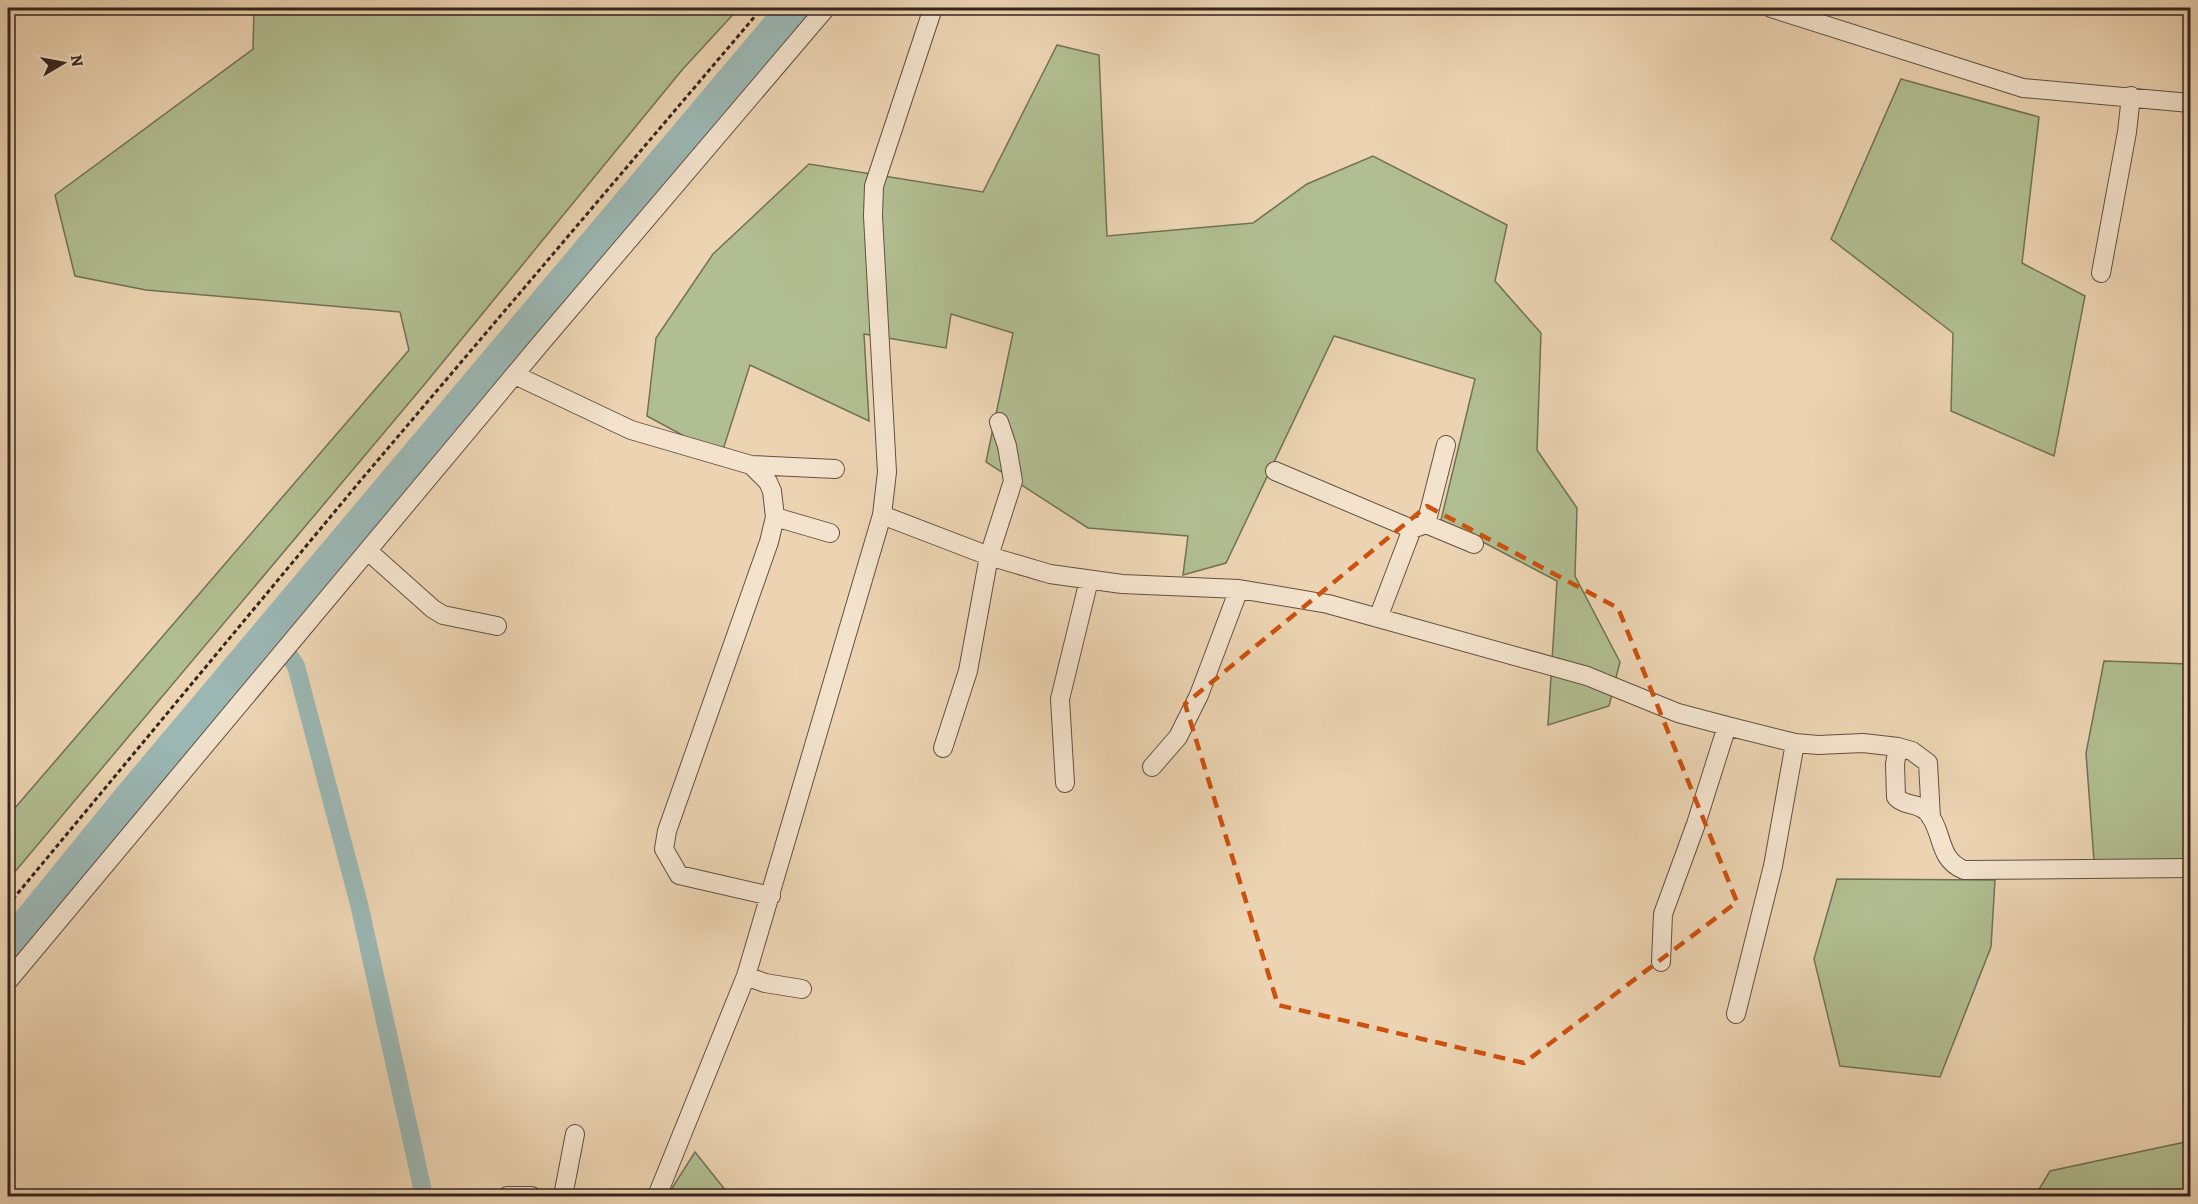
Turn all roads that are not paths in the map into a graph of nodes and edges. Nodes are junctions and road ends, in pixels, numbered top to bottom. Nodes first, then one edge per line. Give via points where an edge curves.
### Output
1 (826, 8) edge
2 (1772, 8) edge
3 (930, 9) edge
4 (2131, 96) junction
5 (2190, 103) edge
6 (2101, 273) dead end
7 (515, 375) junction
8 (999, 422) dead end
9 (1446, 446) dead end
10 (751, 465) junction
11 (835, 469) dead end
12 (1275, 471) dead end
13 (882, 515) junction
14 (775, 517) junction
15 (1419, 526) junction
16 (830, 533) dead end
17 (1474, 544) dead end
18 (368, 551) junction
19 (988, 556) junction
20 (1089, 580) junction
21 (1239, 589) junction
22 (1378, 618) junction
23 (497, 626) dead end
24 (1727, 726) junction
25 (1795, 743) junction
26 (1898, 747) junction
27 (943, 748) dead end
28 (1152, 767) dead end
29 (1065, 783) dead end
30 (1931, 818) junction
31 (2190, 868) edge
32 (771, 896) junction
33 (1661, 962) dead end
34 (746, 976) junction
35 (8, 981) edge
36 (802, 988) dead end
37 (1736, 1014) dead end
38 (575, 1134) dead end
39 (507, 1196) edge
40 (532, 1197) edge
41 (563, 1197) edge
42 (657, 1197) edge

1 - 7 street
2 - 4 street via 2023,88
3 - 13 street via 874,186 887,472
4 - 5 street
4 - 6 street
7 - 10 street via 631,430
7 - 18 street
8 - 19 street via 1012,480
9 - 15 street
10 - 11 street
10 - 14 street via 768,482
12 - 15 street
13 - 19 street
13 - 32 street
14 - 16 street
14 - 32 street via 664,849 679,875
15 - 17 street
15 - 22 street
18 - 23 street via 443,615
18 - 35 street
19 - 20 street via 1050,574
19 - 27 street via 968,671
20 - 21 street
20 - 29 street via 1060,699
21 - 22 street via 1328,604
21 - 28 street via 1199,696 1178,737
22 - 24 street via 1587,676 1678,712
24 - 25 street
24 - 33 street via 1662,914
25 - 26 street
25 - 37 street via 1773,866
26 - 30 street via 1912,751 1928,763
26 - 30 street via 1896,797 1901,803 1921,807
30 - 31 street via 1945,855 1964,870
32 - 34 street
34 - 36 street
34 - 42 street
38 - 41 street
39 - 40 street

